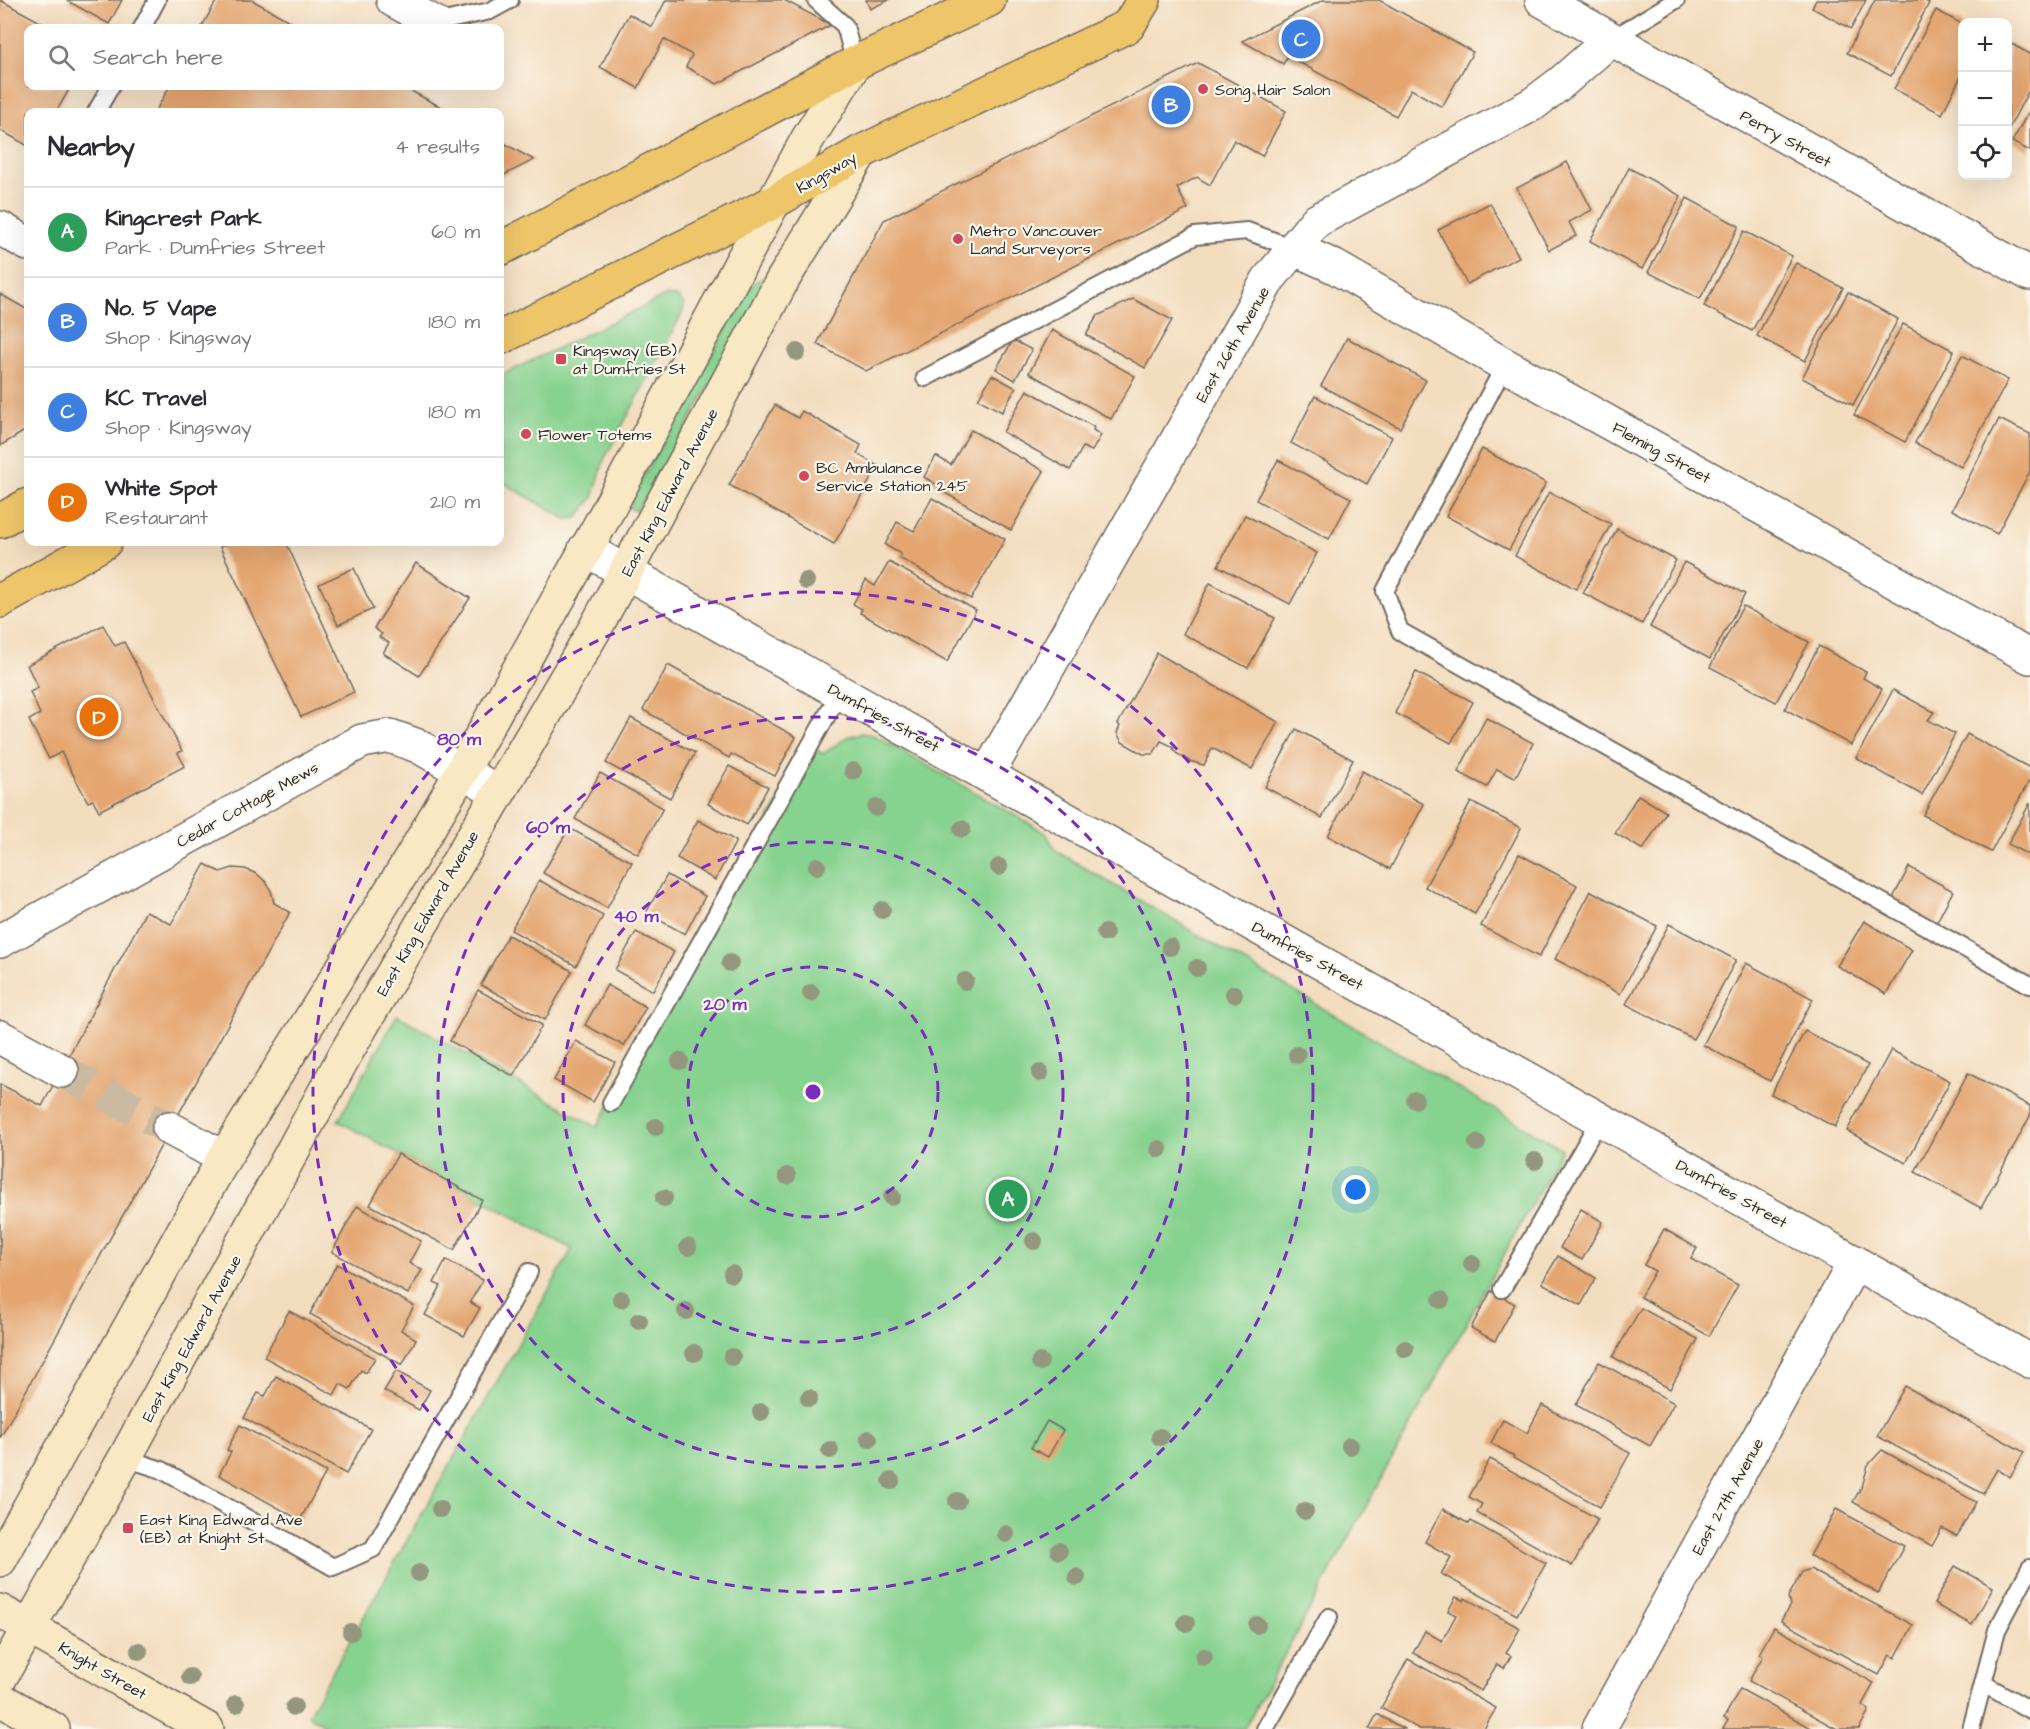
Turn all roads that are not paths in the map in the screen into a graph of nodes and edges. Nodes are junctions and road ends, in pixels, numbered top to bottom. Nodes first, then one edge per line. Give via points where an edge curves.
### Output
1 (157, 0) edge
2 (393, 0) edge
3 (510, 0) edge
4 (816, 0) edge
5 (989, 0) edge
6 (1144, 0) edge
7 (1542, 0) edge
8 (1676, 0) edge
9 (435, 23) joint
10 (144, 24) edge
11 (1610, 40) junction
12 (855, 63) junction
13 (109, 90) edge
14 (98, 108) edge
15 (861, 152) junction
16 (774, 202) junction
17 (504, 247) edge
18 (1293, 248) junction
19 (2030, 274) edge
20 (504, 336) edge
21 (1505, 365) junction
22 (924, 378) dead end
23 (24, 507) edge
24 (0, 521) edge
25 (98, 546) edge
26 (585, 549) junction
27 (625, 572) junction
28 (0, 601) edge
29 (2030, 657) edge
30 (840, 692) junction
31 (462, 771) junction
32 (987, 774) junction
33 (498, 792) junction
34 (0, 941) edge
35 (2030, 985) edge
36 (0, 1037) edge
37 (62, 1071) tunnel mouth
38 (610, 1103) dead end
39 (1600, 1119) junction
40 (169, 1128) tunnel mouth
41 (224, 1158) junction
42 (1855, 1262) junction
43 (529, 1272) dead end
44 (1502, 1289) dead end
45 (2030, 1361) edge
46 (125, 1458) junction
47 (0, 1560) edge
48 (2030, 1568) edge
49 (0, 1611) edge
50 (1329, 1617) dead end
51 (29, 1627) junction
52 (0, 1678) edge
53 (1984, 1684) junction
54 (0, 1699) edge
55 (2030, 1710) edge
56 (53, 1729) edge
57 (207, 1729) edge
58 (1265, 1729) edge
59 (1599, 1729) edge
60 (1971, 1729) edge

1 - 10 lane
2 - 9 street
3 - 9 lane via 490,11
4 - 12 lane via 845,26
5 - 12 main road
6 - 15 main road, Kingsway via 1128,26
7 - 11 street, Perry Street
8 - 11 lane
11 - 18 street, East 26th Avenue via 1533,104 1316,221
11 - 19 street, Perry Street
12 - 16 main road
12 - 17 main road
13 - 14 lane
15 - 16 main road, Kingsway
15 - 27 main road, East King Edward Avenue via 782,280
16 - 20 main road, Kingsway
16 - 26 main road
18 - 21 street, Fleming Street via 1335,267
18 - 22 lane via 1247,231 1195,236
18 - 32 street, East 26th Avenue via 1268,280
21 - 29 street, Fleming Street
21 - 35 lane via 1385,591 1400,631
23 - 24 main road
25 - 28 main road
26 - 27 street, Dumfries Street
26 - 31 main road
27 - 30 street, Dumfries Street
27 - 33 main road, East King Edward Avenue
30 - 32 street, Dumfries Street
30 - 38 lane
31 - 33 street, Cedar Cottage Mews
31 - 34 street, Cedar Cottage Mews via 390,736 362,741
31 - 41 main road
32 - 39 street, Dumfries Street
33 - 46 main road, East King Edward Avenue via 346,1053
36 - 37 street
39 - 42 street, Dumfries Street
39 - 44 lane
40 - 41 street
41 - 47 main road
42 - 45 street, Dumfries Street
42 - 59 street, East 27th Avenue
43 - 46 lane via 373,1548 333,1568 162,1470
46 - 51 main road, East King Edward Avenue
48 - 53 lane via 1996,1630
49 - 51 main road, Knight Street
50 - 58 lane
51 - 52 main road, East King Edward Avenue
51 - 57 main road, Knight Street
53 - 55 lane
53 - 60 lane
54 - 56 main road

